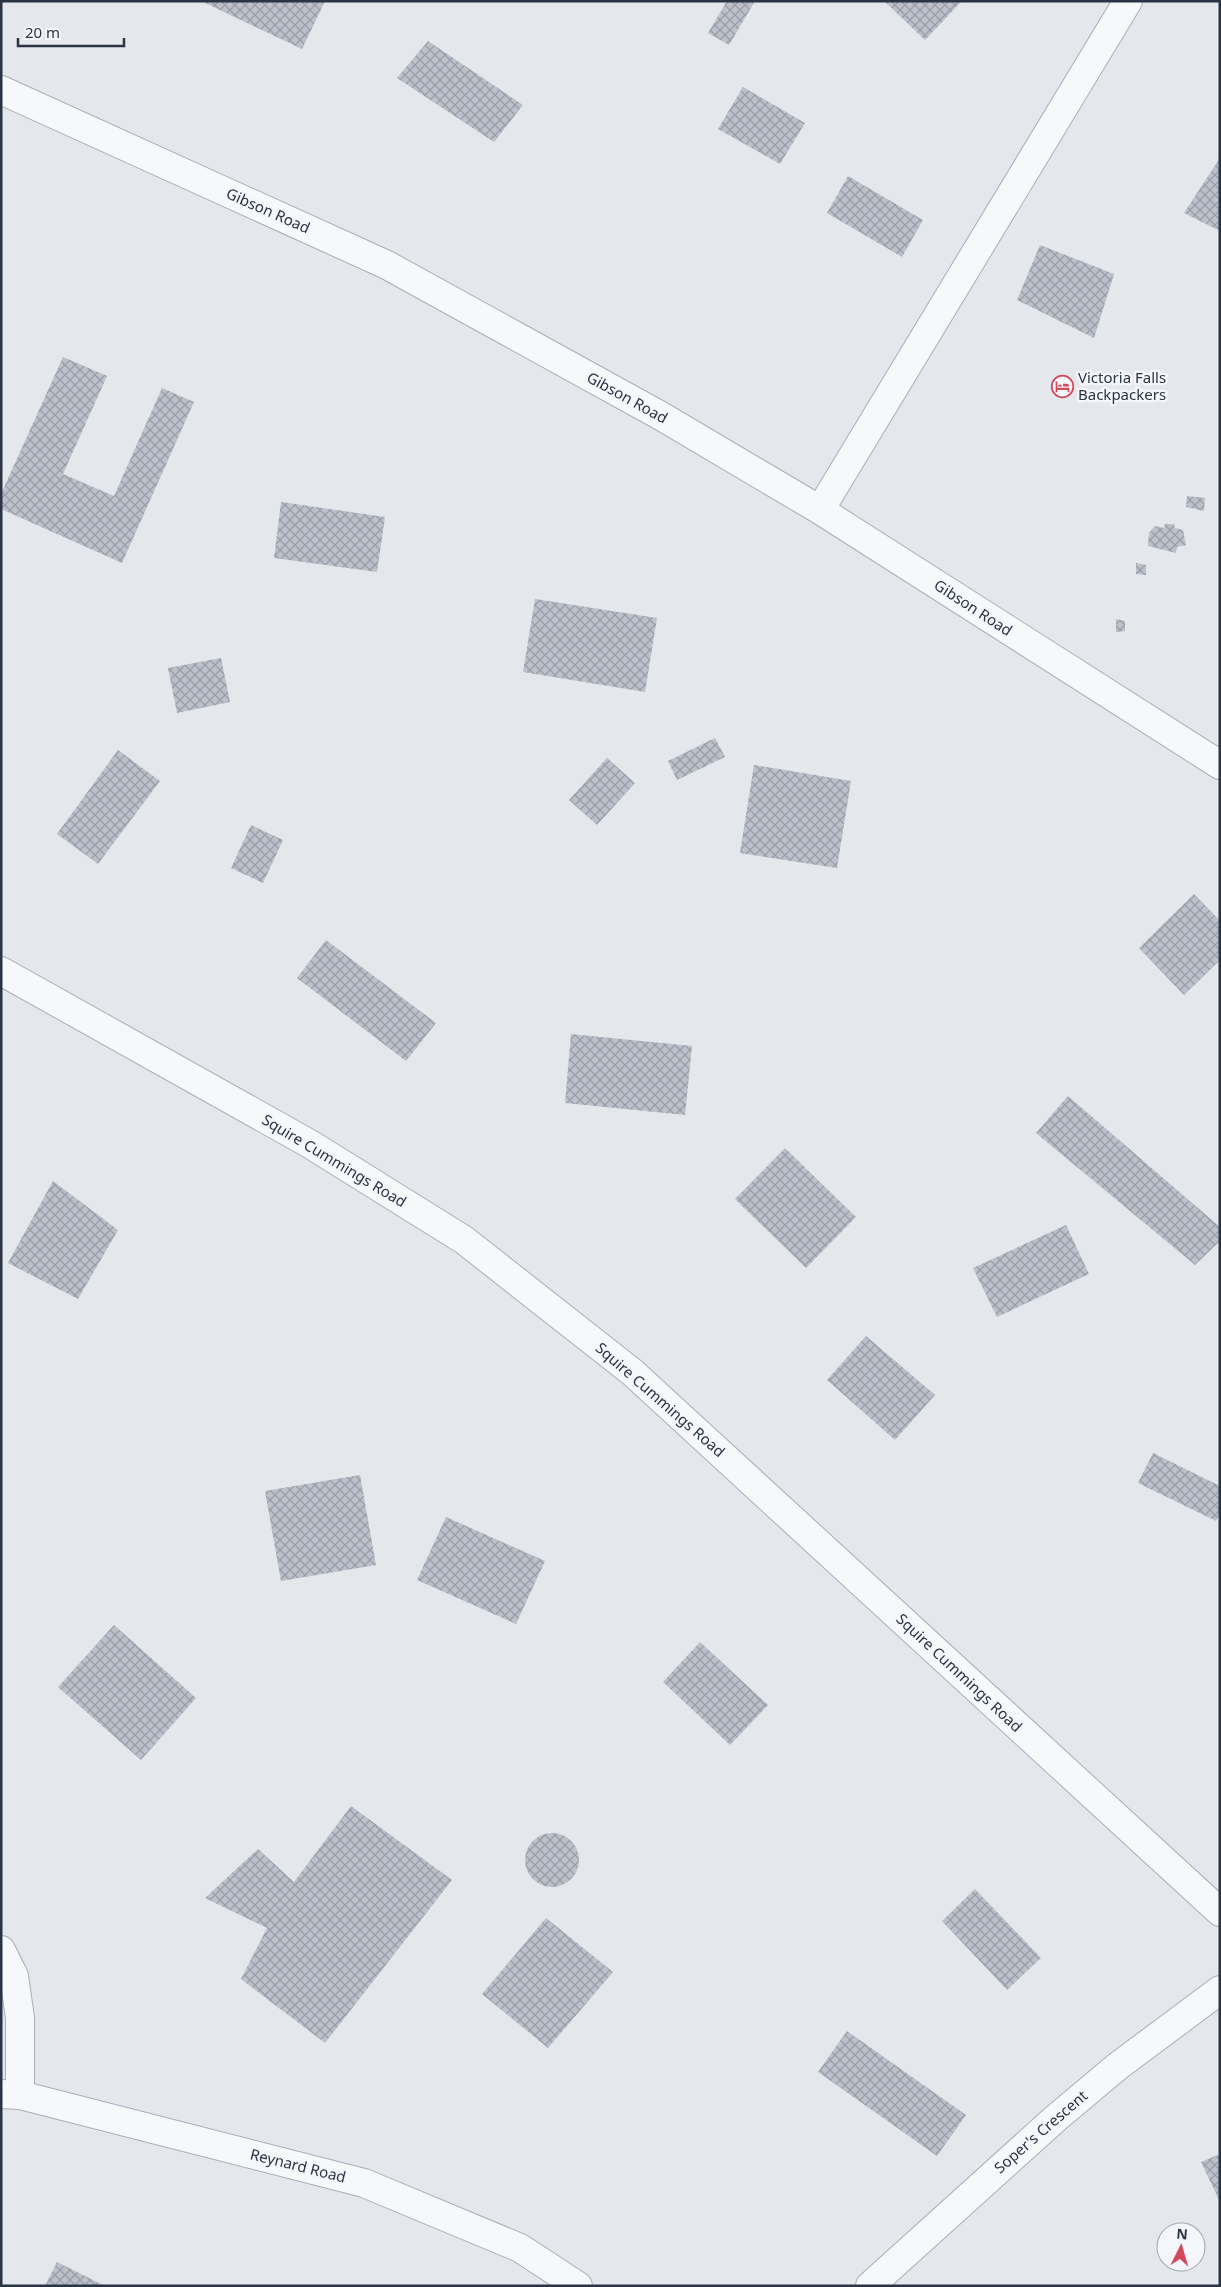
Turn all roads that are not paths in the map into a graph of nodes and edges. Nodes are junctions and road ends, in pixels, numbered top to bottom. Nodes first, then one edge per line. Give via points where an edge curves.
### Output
1 (1128, 1) edge
2 (1, 90) edge
3 (820, 510) junction
4 (1220, 765) edge
5 (1, 971) edge
6 (1220, 1912) edge
7 (1, 1950) edge
8 (1220, 1990) edge
9 (11, 2094) edge
10 (578, 2286) edge
11 (870, 2286) edge

1 - 3 street
2 - 3 street, Gibson Road via 387,265 661,416
3 - 4 street, Gibson Road
5 - 6 street, Squire Cummings Road via 310,1144 464,1240 632,1372
7 - 9 street via 14,1976 20,2018
8 - 11 street, Soper's Crescent via 1062,2112
9 - 10 street, Reynard Road via 364,2182 520,2248

